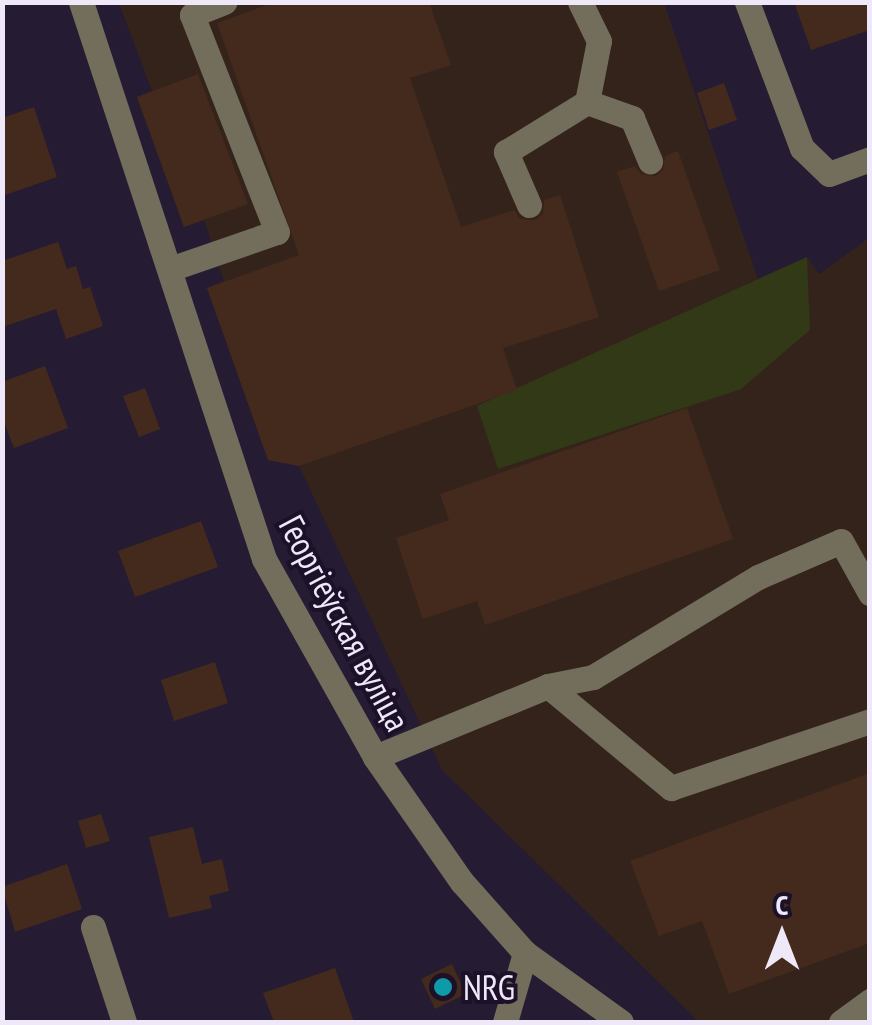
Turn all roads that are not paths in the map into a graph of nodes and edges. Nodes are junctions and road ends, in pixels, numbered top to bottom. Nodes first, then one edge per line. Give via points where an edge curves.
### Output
1 (81, 2) edge
2 (226, 2) edge
3 (580, 2) edge
4 (747, 2) edge
5 (587, 102) junction
6 (650, 160) dead end
7 (870, 160) edge
8 (528, 205) dead end
9 (170, 269) junction
10 (870, 593) edge
11 (548, 686) junction
12 (870, 721) edge
13 (375, 757) junction
14 (93, 928) dead end
15 (525, 953) junction
16 (870, 1001) edge
17 (124, 1022) edge
18 (505, 1022) edge
19 (621, 1022) edge
20 (841, 1022) edge

1 - 9 street, Георгіеўская вуліца
2 - 9 street via 192,15 277,232
3 - 5 street via 599,42
4 - 7 street via 802,148 829,174
5 - 6 street via 632,118
5 - 8 street via 506,152
9 - 13 street, Георгіеўская вуліца via 264,558
10 - 11 street via 841,541 758,577 593,676
11 - 12 street via 671,788
11 - 13 street
13 - 15 street, Георгіеўская вуліца via 452,868
14 - 17 street
15 - 18 street
15 - 19 street, Георгіеўская вуліца
16 - 20 street

